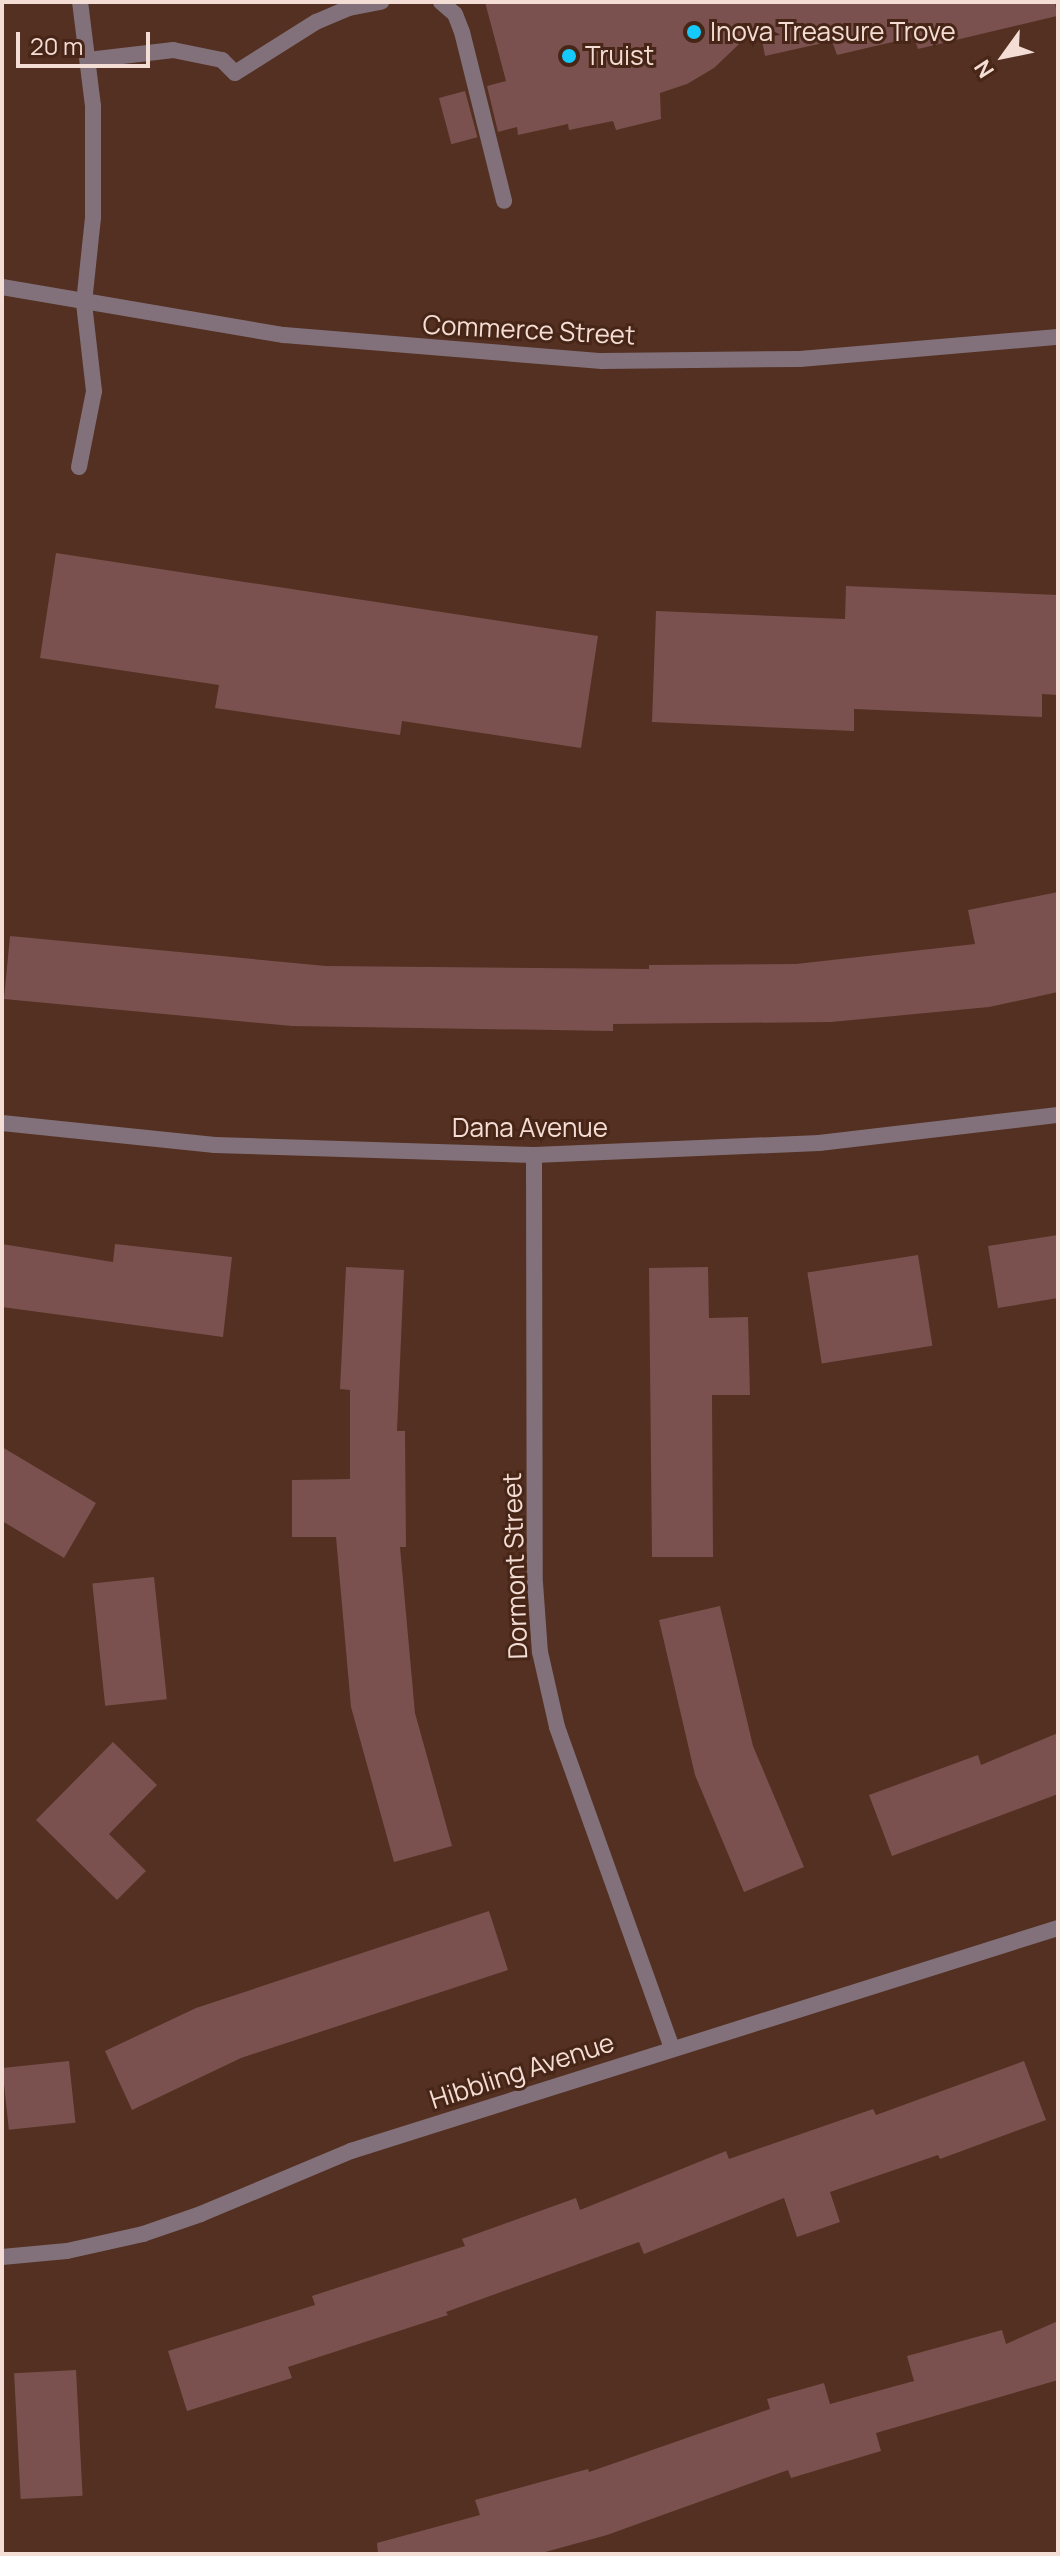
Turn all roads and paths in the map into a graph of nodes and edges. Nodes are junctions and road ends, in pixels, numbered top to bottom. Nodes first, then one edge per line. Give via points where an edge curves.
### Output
1 (80, 2) edge
2 (381, 2) edge
3 (441, 2) edge
4 (88, 60) junction
5 (504, 201) dead end
6 (2, 287) edge
7 (84, 303) junction
8 (1058, 337) edge
9 (79, 467) dead end
10 (1058, 1115) edge
11 (2, 1123) edge
12 (534, 1155) junction
13 (1058, 1928) edge
14 (672, 2048) junction
15 (2, 2257) edge

1 - 4 street
2 - 4 street via 316,22 235,73 222,60 173,50
3 - 5 street via 455,14 462,32
4 - 7 street via 93,218
6 - 7 street, Commerce Street
7 - 8 street, Commerce Street via 284,335 602,361 800,359
7 - 9 street via 94,391
10 - 12 street, Dana Avenue via 819,1143
11 - 12 street, Dana Avenue via 215,1145
12 - 14 street, Dormont Street via 535,1583 540,1652 557,1727
13 - 14 street, Hibbling Avenue
14 - 15 street, Hibbling Avenue via 351,2151 143,2234 67,2251

